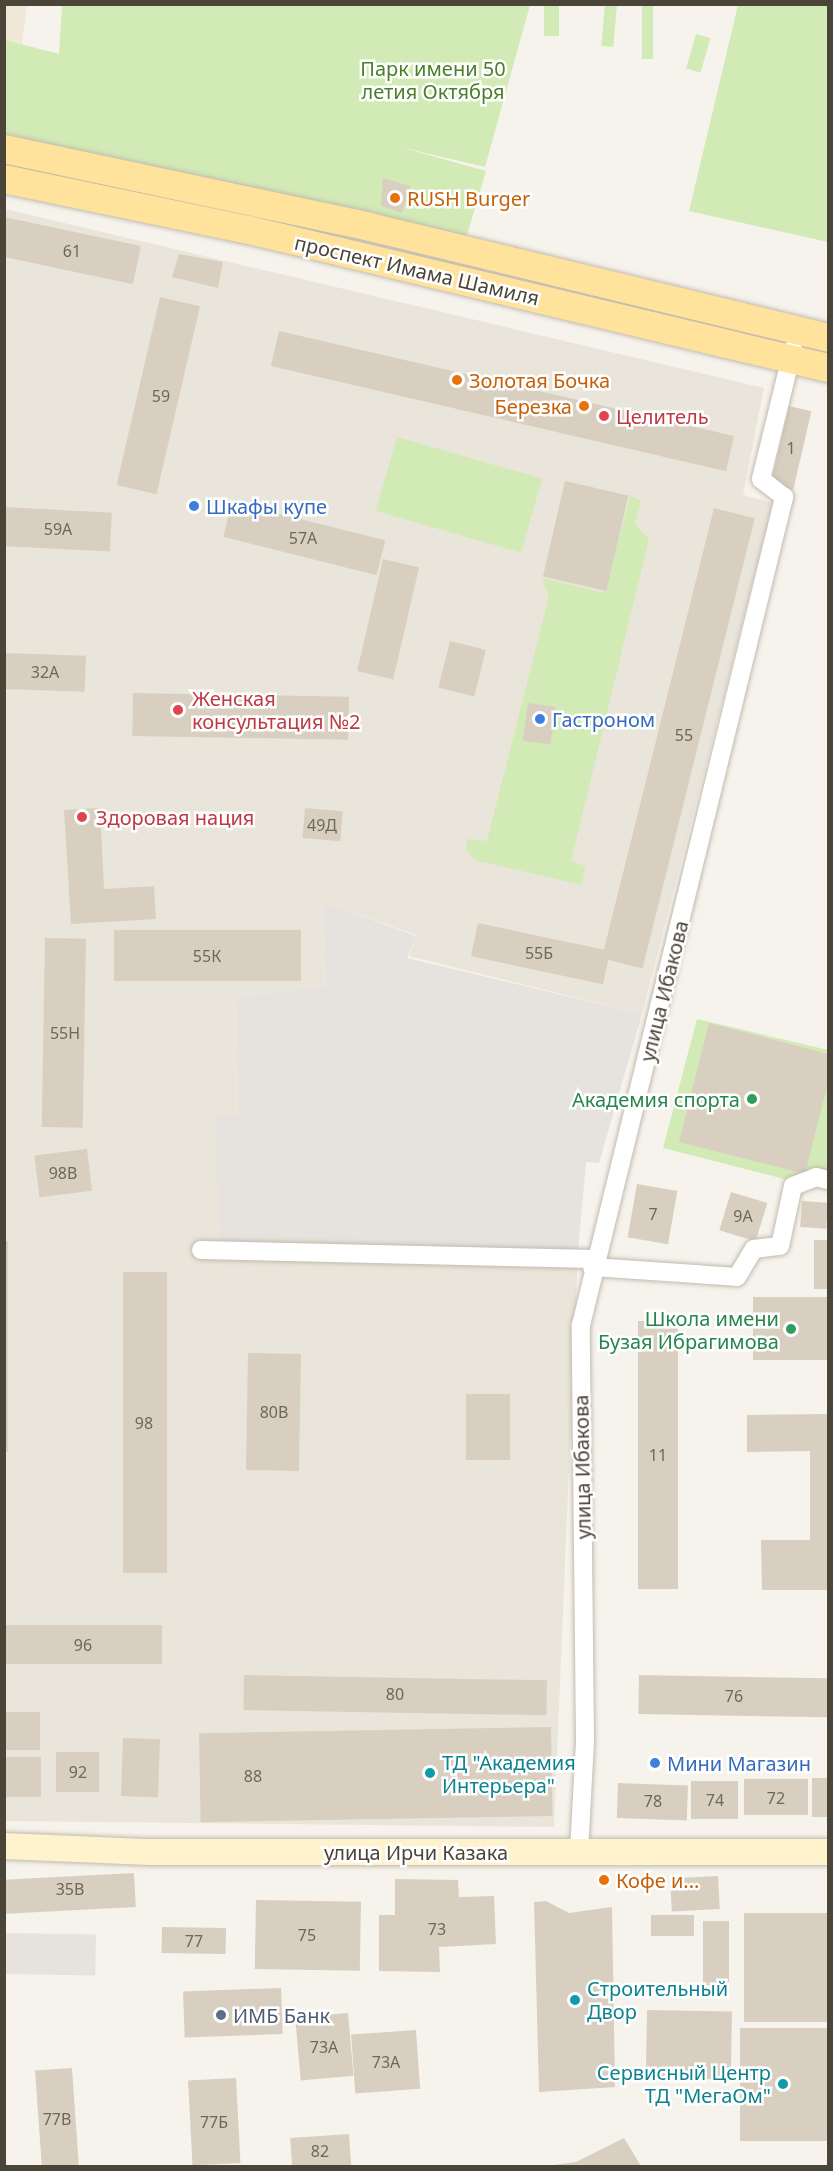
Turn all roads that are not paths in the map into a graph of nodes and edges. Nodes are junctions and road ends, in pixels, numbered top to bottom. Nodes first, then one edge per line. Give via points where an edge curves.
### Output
1 (4, 149) edge
2 (4, 179) edge
3 (797, 329) junction
4 (828, 338) edge
5 (792, 358) junction
6 (828, 368) edge
7 (828, 1180) edge
8 (201, 1250) dead end
9 (592, 1263) junction
10 (4, 1846) edge
11 (579, 1852) junction
12 (828, 1852) edge

1 - 3 main road, проспект Имама Шамиля via 370,227
2 - 5 main road, проспект Имама Шамиля
3 - 4 main road, проспект Имама Шамиля
3 - 5 street, улица Ибакова
5 - 6 main road, проспект Имама Шамиля
5 - 9 street, улица Ибакова via 761,479 784,497 663,1001
7 - 9 street via 816,1177 793,1186 780,1246 754,1249 737,1277
8 - 9 street
9 - 11 street, улица Ибакова via 580,1325 585,1740
10 - 11 main road, улица Ирчи Казака via 150,1852
11 - 12 main road, улица Ирчи Казака

